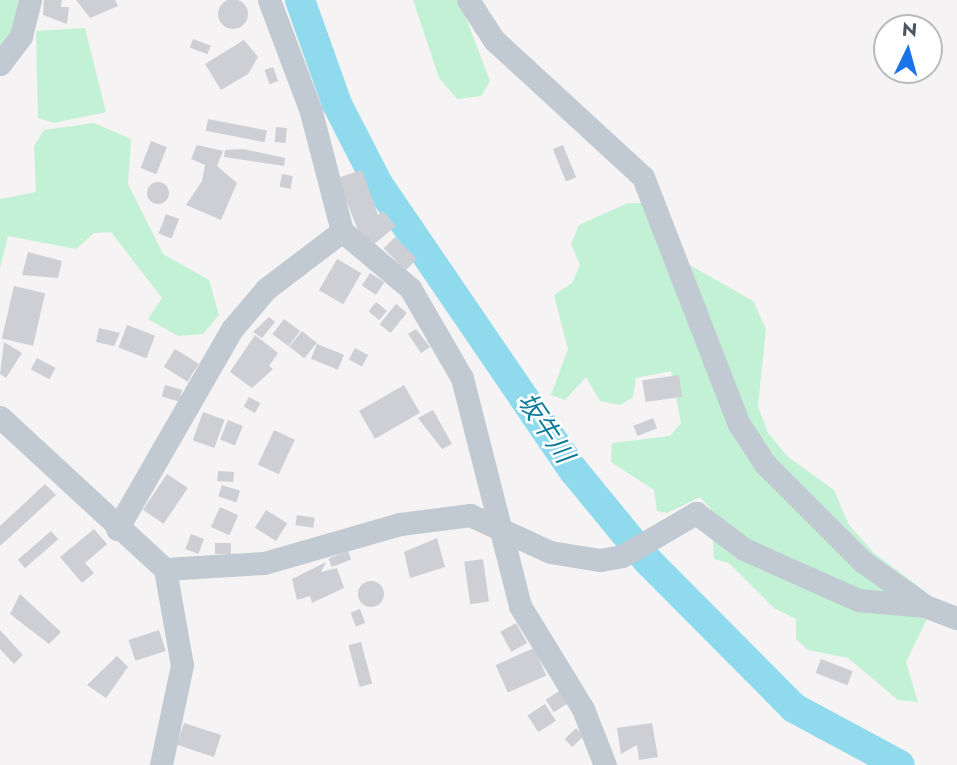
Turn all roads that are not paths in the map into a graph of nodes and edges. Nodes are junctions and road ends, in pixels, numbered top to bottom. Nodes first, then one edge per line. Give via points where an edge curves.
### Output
1 (30, 0) edge
2 (269, 0) edge
3 (468, 0) edge
4 (0, 64) edge
5 (342, 231) junction
6 (0, 417) edge
7 (117, 529) junction
8 (504, 531) junction
9 (165, 569) junction
10 (925, 606) junction
11 (957, 618) edge
12 (161, 765) edge
13 (605, 765) edge

1 - 4 street via 21,36
2 - 5 street via 311,112
3 - 10 street via 494,40 643,177 739,424 765,464 862,562
5 - 7 street via 266,289 232,329
5 - 8 street via 424,307 462,378
6 - 7 street
7 - 9 street
8 - 9 street via 471,515 440,516 294,557
8 - 10 street via 550,552 600,560 622,556 696,513 744,549 858,600
8 - 13 street via 520,606 583,709
9 - 12 street via 182,664
10 - 11 street

